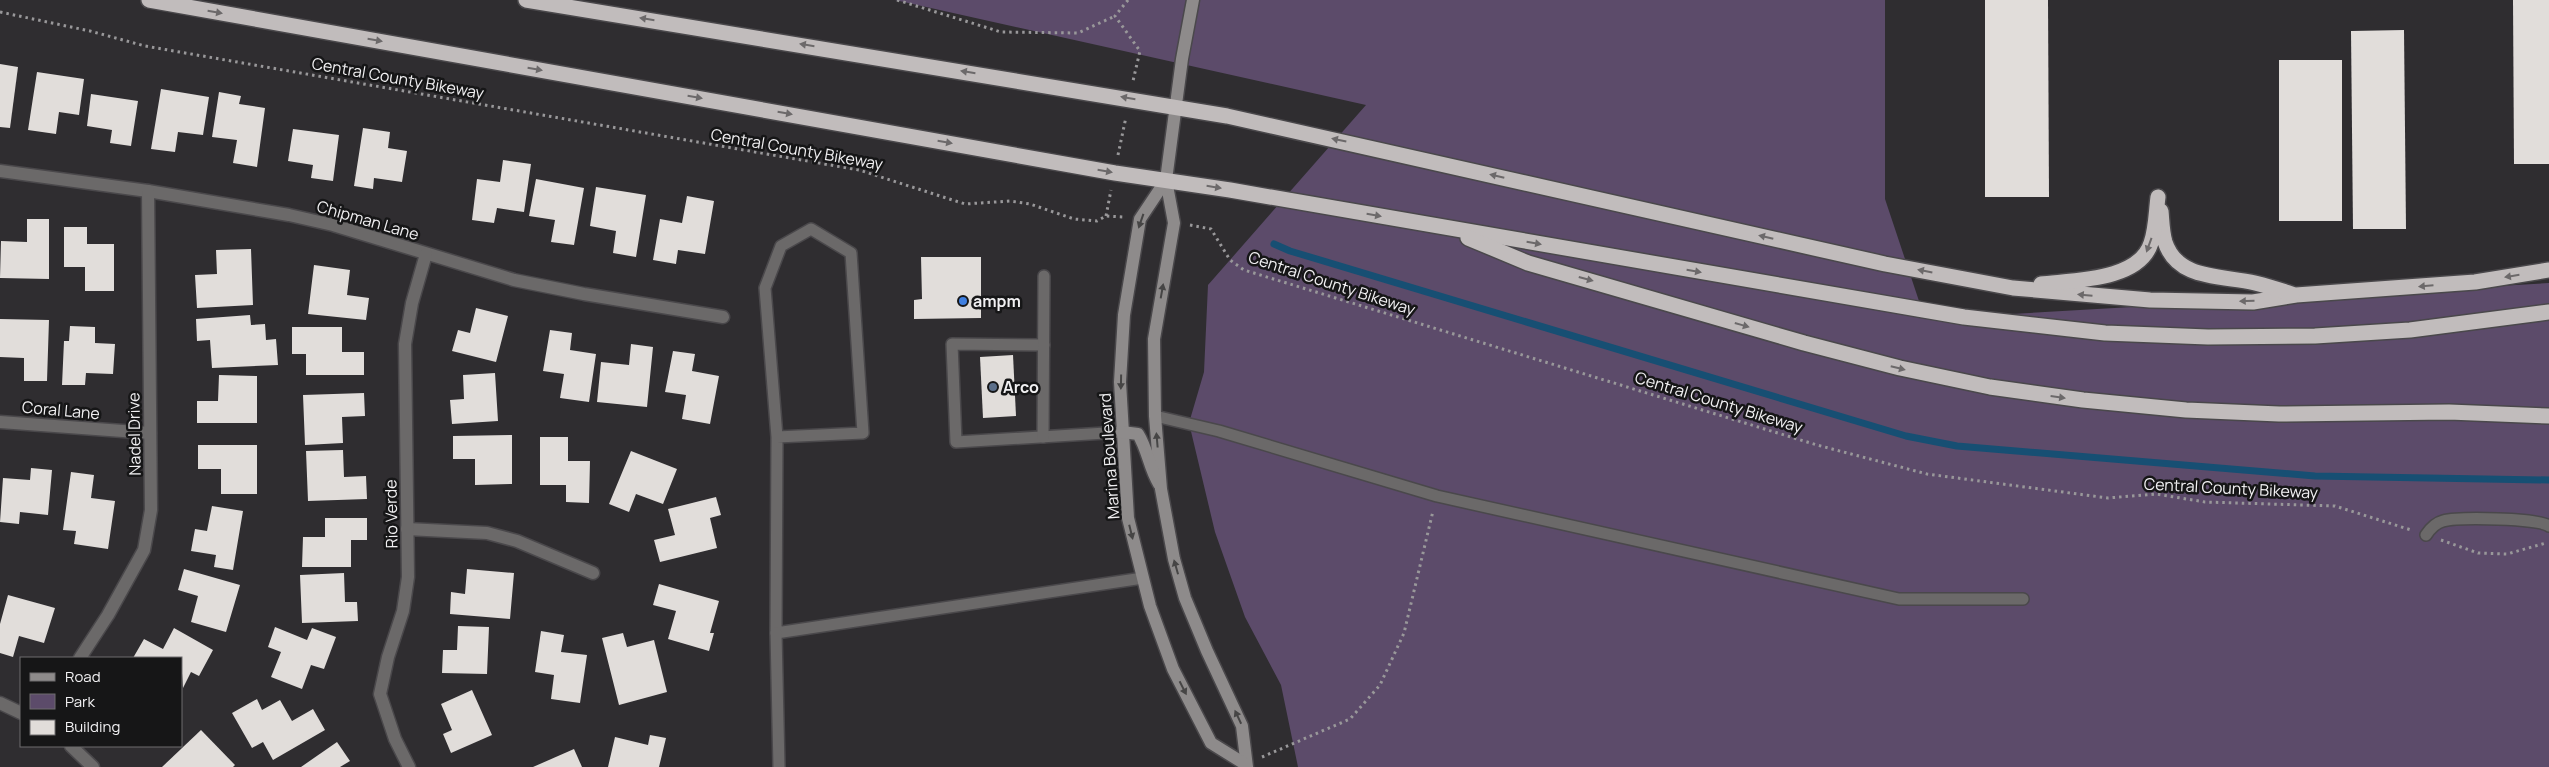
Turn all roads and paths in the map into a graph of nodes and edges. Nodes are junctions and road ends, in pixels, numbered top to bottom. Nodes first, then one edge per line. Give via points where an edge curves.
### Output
1 (149, 0) edge
2 (526, 0) edge
3 (897, 0) edge
4 (1194, 0) edge
5 (0, 12) edge
6 (1115, 16) dead end
7 (1176, 106) junction
8 (0, 171) edge
9 (1166, 180) junction
10 (148, 191) junction
11 (1140, 219) junction
12 (1174, 223) junction
13 (1442, 227) junction
14 (426, 254) junction
15 (2549, 270) edge
16 (1044, 276) dead end
17 (2013, 288) junction
18 (2296, 296) junction
19 (2549, 312) edge
20 (723, 317) dead end
21 (1044, 345) junction
22 (1155, 416) junction
23 (2549, 416) edge
24 (0, 422) edge
25 (1122, 432) junction
26 (150, 433) junction
27 (777, 437) junction
28 (1043, 437) junction
29 (1161, 489) junction
30 (1437, 496) junction
31 (2549, 526) edge
32 (407, 529) junction
33 (2426, 535) junction
34 (2549, 543) edge
35 (593, 573) dead end
36 (1143, 578) junction
37 (2023, 599) dead end
38 (776, 633) junction
39 (81, 657) edge
40 (0, 703) edge
41 (20, 713) edge
42 (72, 747) edge
43 (1244, 766) edge
44 (93, 767) edge
45 (409, 767) edge
46 (779, 767) edge

1 -> 9 highway
7 -> 2 highway
3 - 6 path via 1001,32 1078,33
4 - 7 street, Marina Boulevard
5 - 11 path, Central County Bikeway via 145,46 859,170 964,204 1010,201 1030,204 1074,219 1097,222 1106,216
7 - 9 street, Marina Boulevard
17 -> 7 highway via 1886,264
8 - 10 street, Chipman Lane
9 - 11 street, Marina Boulevard
9 - 12 street, Marina Boulevard
9 -> 13 highway
10 - 14 street, Chipman Lane via 298,217
10 - 26 street, Nadel Drive
11 -> 25 street, Marina Boulevard via 1124,315 1120,382
22 -> 12 street, Marina Boulevard via 1154,340
12 - 33 path, Central County Bikeway via 1211,228 1230,260 1244,270 1817,445 1909,470 2108,498 2156,494 2205,502 2335,506
13 -> 19 highway via 1964,317 2105,333 2208,337 2316,336 2410,330
13 -> 23 highway via 1528,262 1741,325 1900,368 1990,387 2186,410
14 - 20 street, Chipman Lane via 514,280
14 - 32 street, Rio Verde via 405,344
15 -> 18 highway via 2465,283
16 - 21 lane
18 -> 17 highway via 2253,302 2150,300
18 -> 17 highway via 2253,282 2216,278 2188,269 2176,259 2165,242 2158,197 2151,243 2145,255 2133,266 2117,273
21 - 28 lane
21 - 28 lane via 952,344 956,442
29 -> 22 street, Marina Boulevard
22 - 30 lane via 1219,431
24 - 26 street, Coral Lane
25 - 28 lane
25 - 29 street via 1138,434
25 -> 36 street, Marina Boulevard via 1128,518
26 - 39 street, Nadel Drive via 151,510 144,550
27 - 27 lane via 863,433 851,252 811,230 781,246 765,288
27 - 38 lane
43 -> 29 street, Marina Boulevard via 1242,726 1185,598
30 - 37 lane via 1899,599
30 - 43 path via 1404,633 1380,684 1350,719
31 - 33 lane via 2526,520 2459,519 2442,521 2431,527
32 - 35 street via 487,533 517,541
32 - 45 street, Rio Verde via 408,577 403,611 380,694 394,739
33 - 34 path, Central County Bikeway via 2478,553 2507,554
36 - 38 lane
36 -> 43 street, Marina Boulevard via 1173,669 1212,743
38 - 46 lane
40 - 41 street
42 - 44 street

